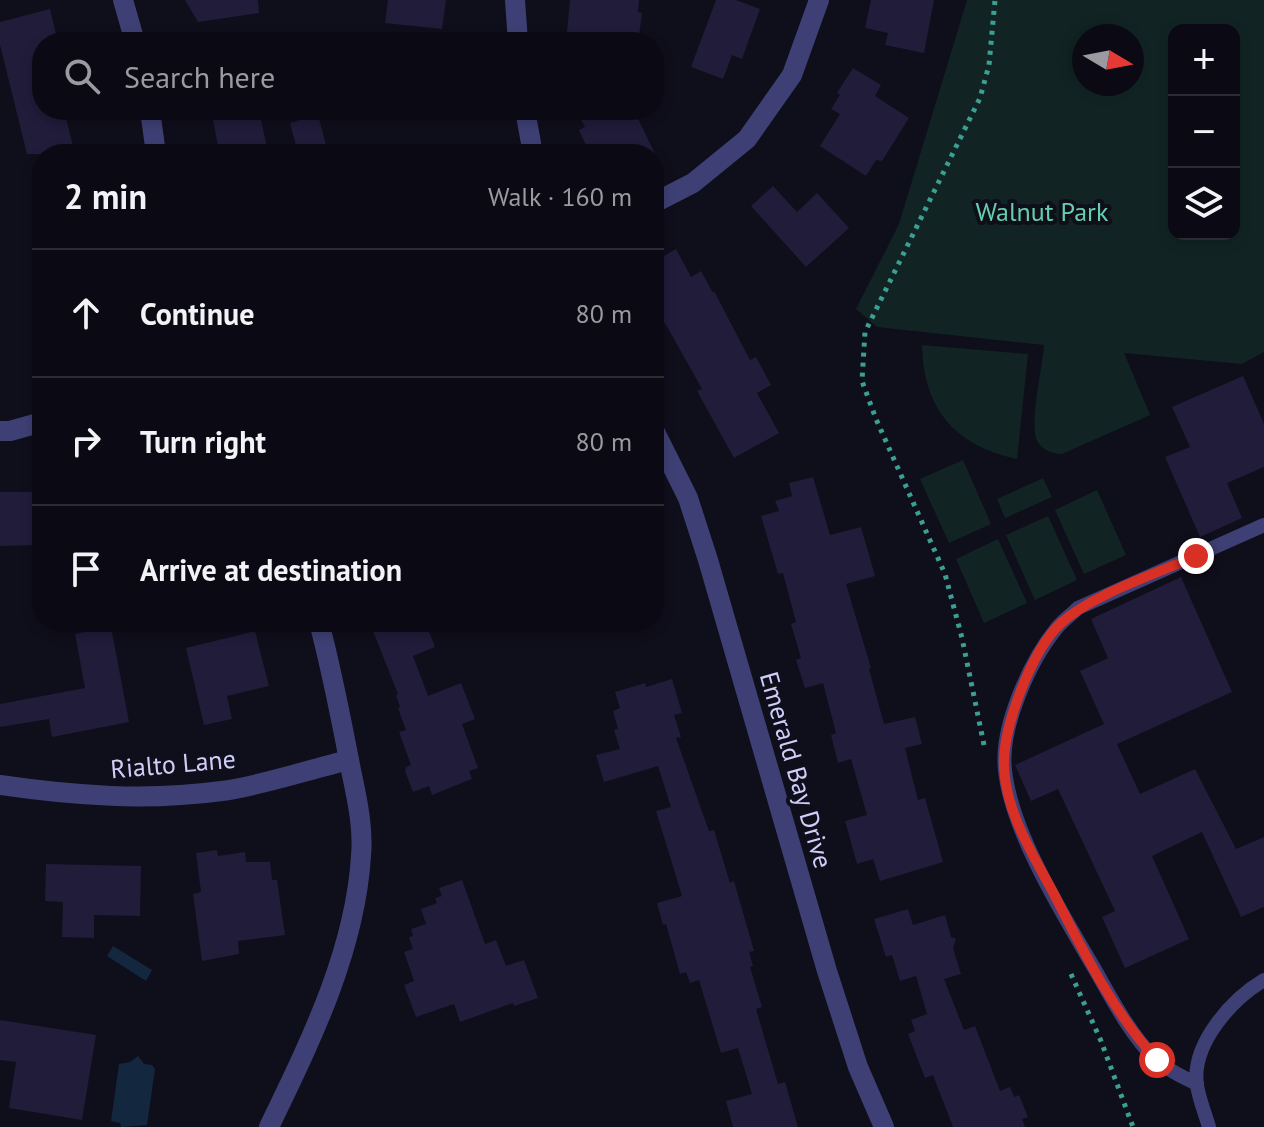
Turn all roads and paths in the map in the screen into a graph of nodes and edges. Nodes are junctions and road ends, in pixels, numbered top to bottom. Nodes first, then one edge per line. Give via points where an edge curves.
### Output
1 (123, 0) edge
2 (515, 0) edge
3 (819, 0) edge
4 (995, 0) edge
5 (132, 32) edge
6 (517, 32) edge
7 (151, 120) edge
8 (527, 120) edge
9 (155, 144) edge
10 (531, 144) edge
11 (664, 198) edge
12 (32, 425) edge
13 (0, 431) edge
14 (664, 450) edge
15 (1264, 525) edge
16 (322, 632) edge
17 (986, 754) dead end
18 (349, 760) junction
19 (0, 785) edge
20 (1069, 969) dead end
21 (1264, 980) edge
22 (1197, 1084) junction
23 (269, 1127) edge
24 (884, 1127) edge
25 (1133, 1127) edge
26 (1209, 1127) edge

1 - 5 street
2 - 6 street
3 - 11 street via 792,75 747,139 693,183
4 - 17 path via 980,98 865,332 862,381 945,574
7 - 9 street
8 - 10 street
12 - 13 street
14 - 24 street, Emerald Bay Drive via 688,498 827,971
15 - 22 lane via 1078,608 1058,626 1022,688 1004,766 1022,834 1136,1037 1157,1060
16 - 18 street
18 - 19 street, Rialto Lane via 225,791 141,799
18 - 23 street via 361,856 349,928 330,994
20 - 25 path
21 - 22 lane via 1218,1020 1202,1054
22 - 26 lane

